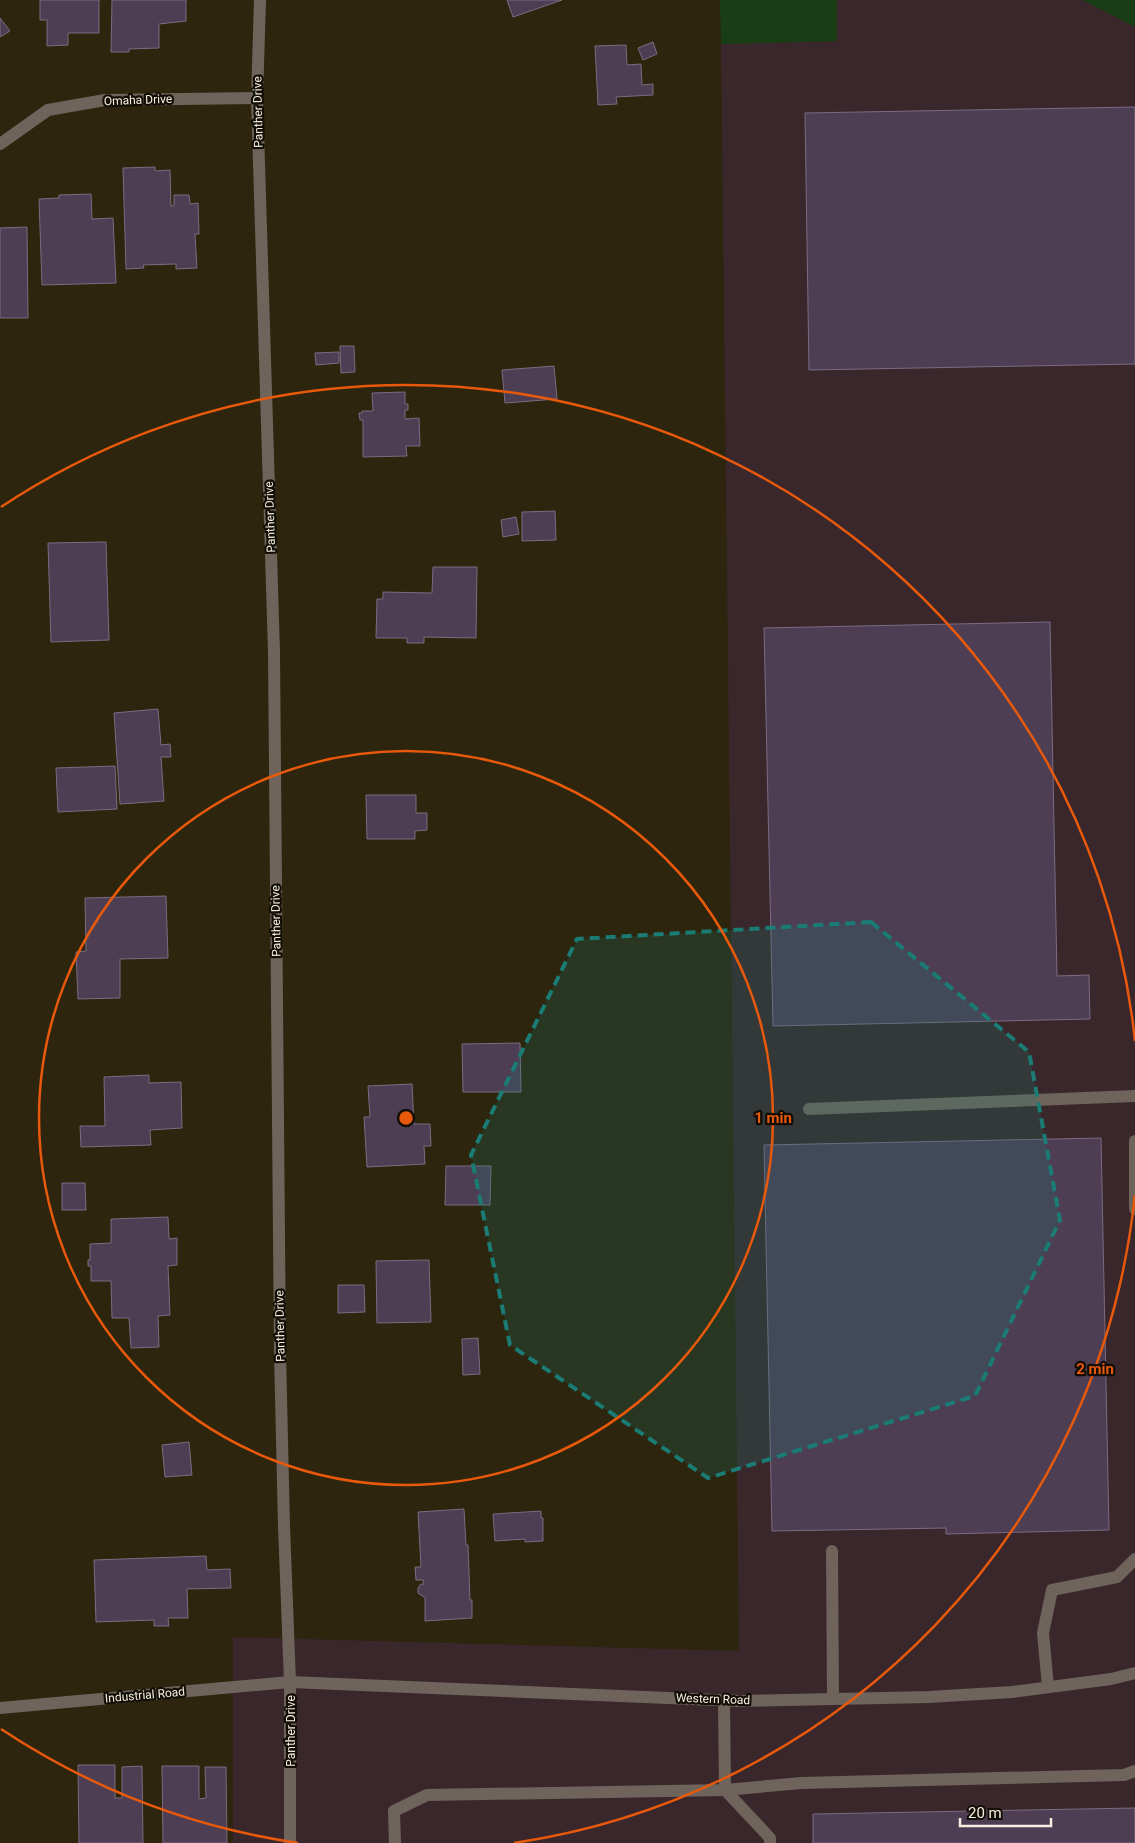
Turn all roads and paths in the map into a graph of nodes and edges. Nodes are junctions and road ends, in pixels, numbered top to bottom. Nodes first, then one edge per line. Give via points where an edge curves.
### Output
1 (260, 0) edge
2 (257, 98) junction
3 (0, 144) edge
4 (1135, 1096) edge
5 (809, 1109) dead end
6 (1135, 1141) edge
7 (1135, 1209) edge
8 (832, 1551) dead end
9 (1135, 1559) edge
10 (1135, 1673) edge
11 (290, 1682) junction
12 (1048, 1688) junction
13 (833, 1699) junction
14 (724, 1700) junction
15 (0, 1708) edge
16 (1135, 1771) edge
17 (725, 1790) junction
18 (290, 1843) edge
19 (395, 1843) edge
20 (770, 1843) edge

1 - 2 street, Panther Drive
2 - 3 street, Omaha Drive via 106,100 48,110
2 - 11 street, Panther Drive via 274,652 280,1353
4 - 5 street
6 - 7 street
8 - 13 street
9 - 12 street via 1117,1577 1052,1590 1043,1632
10 - 12 street, Western Road
11 - 14 street, Western Road
11 - 15 street, Industrial Road
11 - 18 street, Panther Drive
12 - 13 street, Western Road via 930,1697
13 - 14 street, Western Road
14 - 17 street
16 - 17 street via 1124,1775 802,1783
17 - 19 street via 427,1795 394,1811
17 - 20 street via 770,1838

